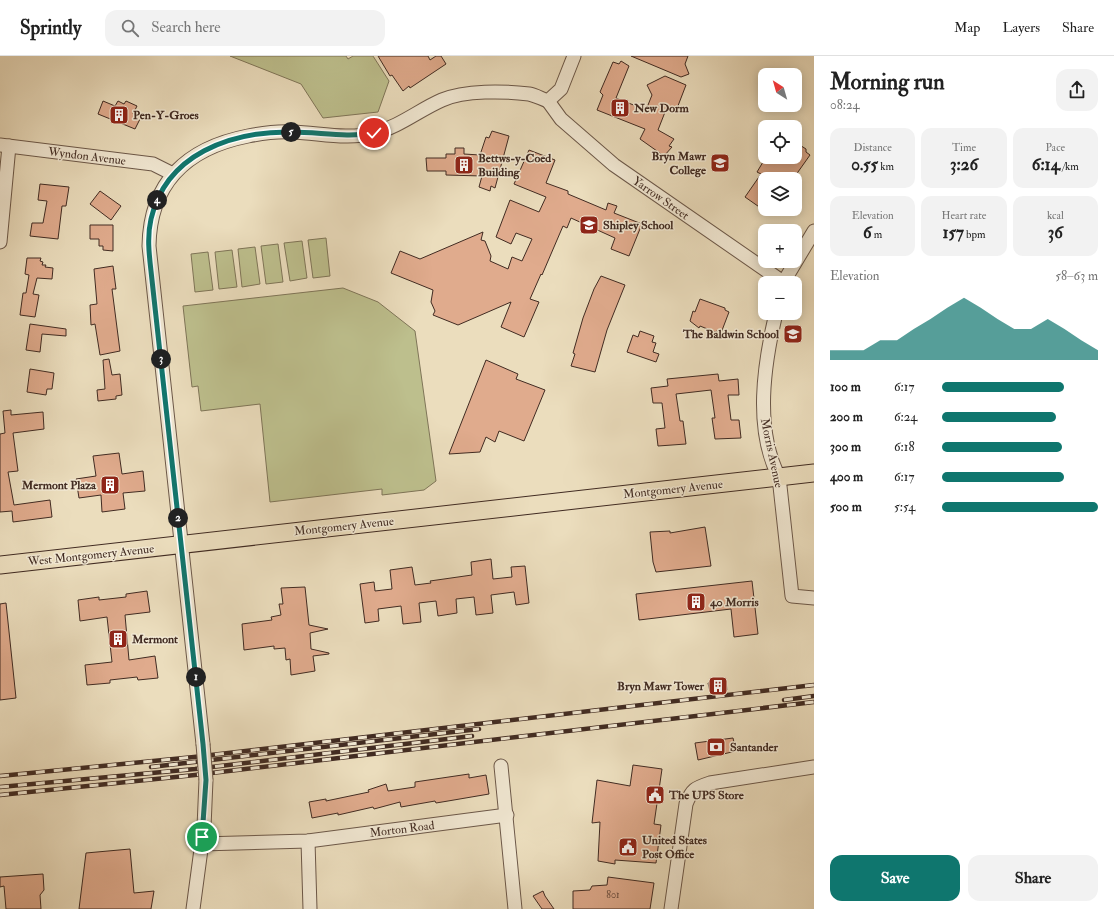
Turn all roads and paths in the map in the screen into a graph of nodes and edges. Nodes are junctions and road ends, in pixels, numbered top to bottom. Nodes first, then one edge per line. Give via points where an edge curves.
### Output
1 (574, 56) edge
2 (548, 101) junction
3 (5, 146) edge
4 (173, 174) junction
5 (814, 231) edge
6 (0, 242) edge
7 (773, 276) edge
8 (787, 276) edge
9 (775, 320) edge
10 (814, 473) edge
11 (779, 477) junction
12 (181, 545) junction
13 (0, 565) edge
14 (814, 598) edge
15 (501, 766) dead end
16 (814, 767) edge
17 (507, 815) junction
18 (308, 841) junction
19 (201, 844) junction
20 (193, 909) edge
21 (310, 909) edge
22 (515, 909) edge
23 (671, 909) edge

1 - 2 street via 561,89
2 - 4 street via 530,94 463,94 443,100 396,125 374,133 348,136 277,132 240,138 219,144 191,158
2 - 7 street, Yarrow Street via 561,119 614,165
3 - 4 street, Wyndon Avenue via 154,164
3 - 6 street
4 - 12 street via 163,188 153,214 149,246
5 - 8 street
9 - 11 street, Morris Avenue via 764,376 764,416 771,462
10 - 11 main road, Montgomery Avenue
11 - 12 main road, Montgomery Avenue
11 - 14 street, Morris Avenue via 792,596
12 - 13 main road, West Montgomery Avenue
12 - 19 street, bridge via 206,780
15 - 17 street
16 - 23 street via 710,783 691,792 686,804
17 - 18 street, Morton Road
17 - 22 street
18 - 19 street, Morton Road
18 - 21 street
19 - 20 street

